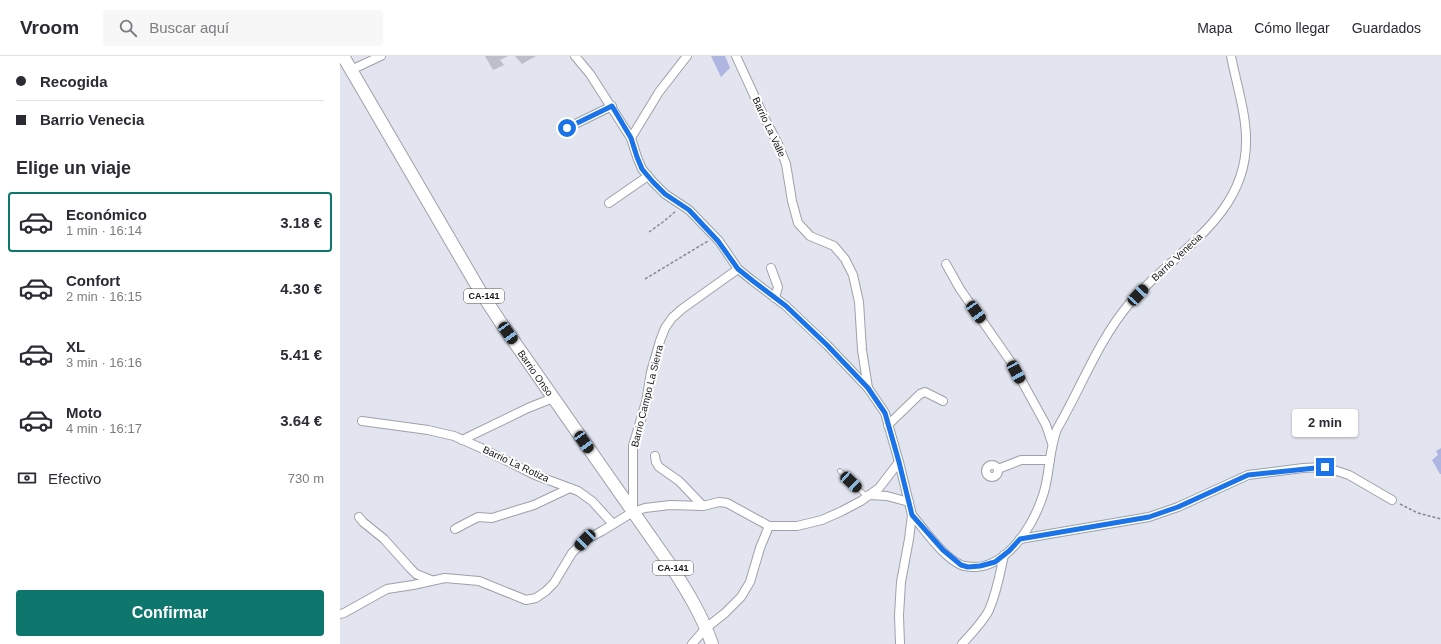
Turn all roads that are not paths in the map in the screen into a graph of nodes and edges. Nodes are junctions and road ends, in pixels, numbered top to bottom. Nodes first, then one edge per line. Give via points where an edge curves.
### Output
1 (343, 56) edge
2 (381, 56) edge
3 (575, 56) edge
4 (687, 56) edge
5 (736, 56) edge
6 (1231, 56) edge
7 (351, 70) junction
8 (612, 106) junction
9 (567, 128) dead end
10 (631, 138) junction
11 (648, 176) junction
12 (609, 203) dead end
13 (946, 264) dead end
14 (771, 268) dead end
15 (738, 269) junction
16 (775, 298) junction
17 (868, 388) junction
18 (553, 398) junction
19 (943, 401) dead end
20 (362, 421) dead end
21 (888, 425) junction
22 (462, 440) junction
23 (1052, 443) junction
24 (655, 456) dead end
25 (1050, 460) junction
26 (899, 462) junction
27 (998, 469) dead end
28 (840, 472) dead end
29 (570, 488) junction
30 (869, 495) junction
31 (1392, 500) road end
32 (909, 502) junction
33 (702, 506) junction
34 (632, 512) junction
35 (912, 515) junction
36 (359, 516) dead end
37 (613, 524) junction
38 (769, 526) junction
39 (455, 529) dead end
40 (1020, 539) junction
41 (1004, 555) junction
42 (431, 580) junction
43 (340, 614) edge
44 (706, 628) junction
45 (692, 644) edge
46 (712, 644) edge
47 (900, 644) edge
48 (962, 644) edge

1 - 7 main road, CA-141
2 - 7 street
3 - 8 street
4 - 10 street via 659,92
5 - 17 street, Barrio La Valle via 786,164 798,223 810,236 834,246 845,258 853,275 859,302 862,350
6 - 23 street, Barrio Venecia via 1246,142 1245,163 1235,189 1216,220 1129,304 1113,326 1089,367
7 - 18 main road, Barrio Onso / CA-141 via 480,291
8 - 9 street
8 - 10 street
10 - 11 street via 642,169
11 - 12 street
11 - 15 street via 665,194 689,210 715,237
13 - 23 street, Barrio Venecia via 960,290 1013,365 1046,425
14 - 16 street via 778,287
15 - 16 street
15 - 34 street, Barrio Campo La Sierra via 682,309 666,328 654,360 646,402 633,446
16 - 17 street via 827,345
17 - 21 street via 885,413
18 - 22 street, Barrio La Rotiza
18 - 34 main road, Barrio Onso / CA-141
19 - 21 street via 925,392 920,394
20 - 22 street, Barrio La Rotiza via 428,430
21 - 26 street
22 - 29 street, Barrio La Rotiza via 535,475
23 - 25 street, Barrio Venecia
24 - 33 street via 659,467 679,481
25 - 27 street via 1021,460
25 - 40 street, Barrio Venecia via 1044,493 1033,519
26 - 30 street via 879,488
26 - 32 street
28 - 30 lane via 863,493
29 - 37 street, Barrio La Rotiza via 592,501
29 - 39 street, Barrio La Rotiza via 534,505 492,518 478,517
30 - 32 street via 887,496
30 - 38 street via 822,520 797,526
31 - 40 street via 1349,475 1325,467 1304,468 1248,475 1178,507 1149,517
32 - 35 street
33 - 34 street via 670,505
33 - 38 street via 727,503
34 - 37 street
34 - 44 main road, Barrio Onso / CA-141 via 689,593
35 - 41 street, Barrio Venecia via 943,550 961,565 980,566 995,562
35 - 47 street via 901,582
36 - 42 street via 416,574
37 - 42 street via 585,540 572,553 554,583 536,598 526,600 479,581 445,578
38 - 44 street via 750,582 741,597 726,613
40 - 41 street, Barrio Venecia
41 - 48 street via 989,611
42 - 43 street via 387,589
44 - 45 street
44 - 46 main road, CA-141

